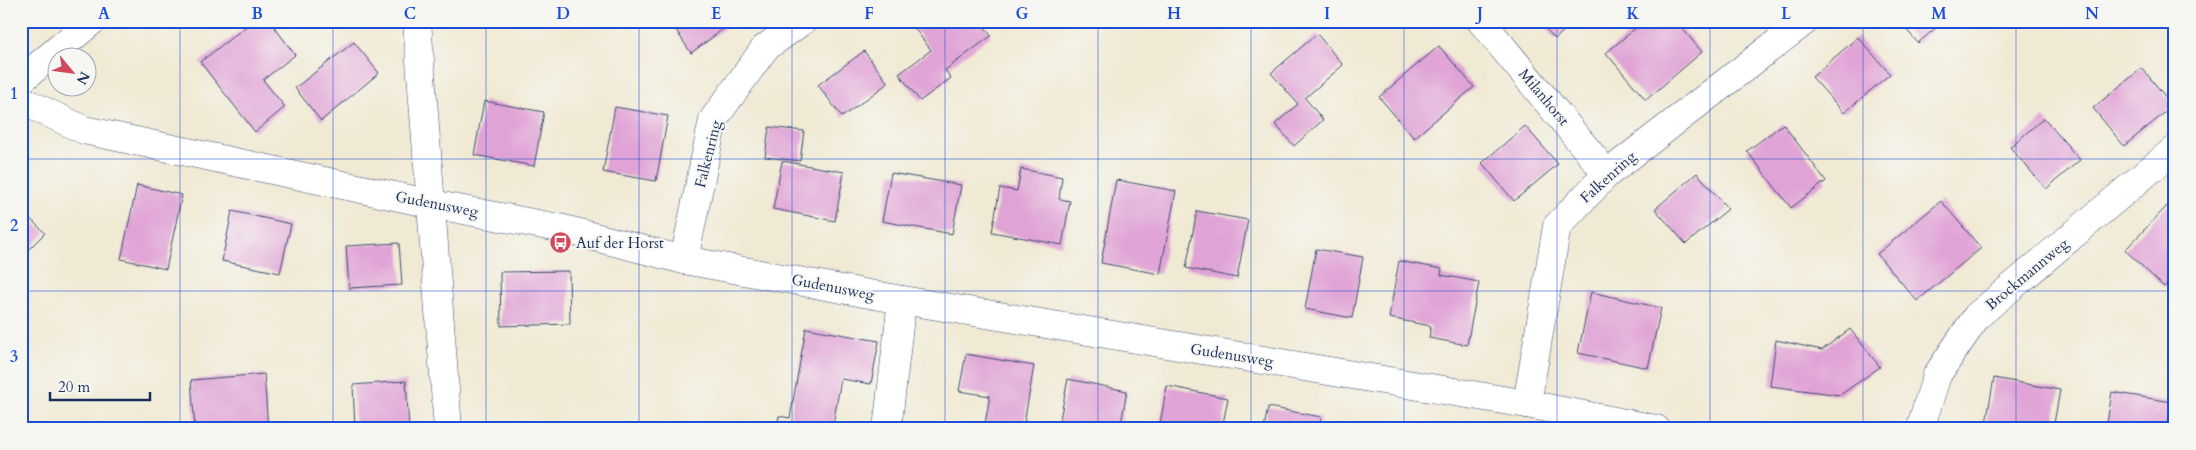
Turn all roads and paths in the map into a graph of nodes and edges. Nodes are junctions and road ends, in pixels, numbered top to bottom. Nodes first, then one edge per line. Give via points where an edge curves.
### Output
1 (92, 21) edge
2 (417, 21) edge
3 (802, 21) edge
4 (1481, 21) edge
5 (1805, 21) edge
6 (21, 80) edge
7 (21, 100) edge
8 (2175, 148) edge
9 (1607, 174) junction
10 (432, 204) junction
11 (684, 260) junction
12 (902, 300) junction
13 (1527, 404) junction
14 (448, 429) edge
15 (887, 429) edge
16 (1656, 429) edge
17 (1920, 429) edge

1 - 6 street
2 - 10 street
3 - 11 street, Falkenring via 765,48 713,120
4 - 9 street, Milanhorst
5 - 9 street, Falkenring
7 - 10 street, Gudenusweg via 84,130
8 - 17 street, Brockmannweg via 1977,316 1937,375
9 - 13 street, Falkenring via 1557,226
10 - 11 street, Gudenusweg via 564,229
10 - 14 street
11 - 12 street, Gudenusweg
12 - 13 street, Gudenusweg
12 - 15 street
13 - 16 street, Gudenusweg

